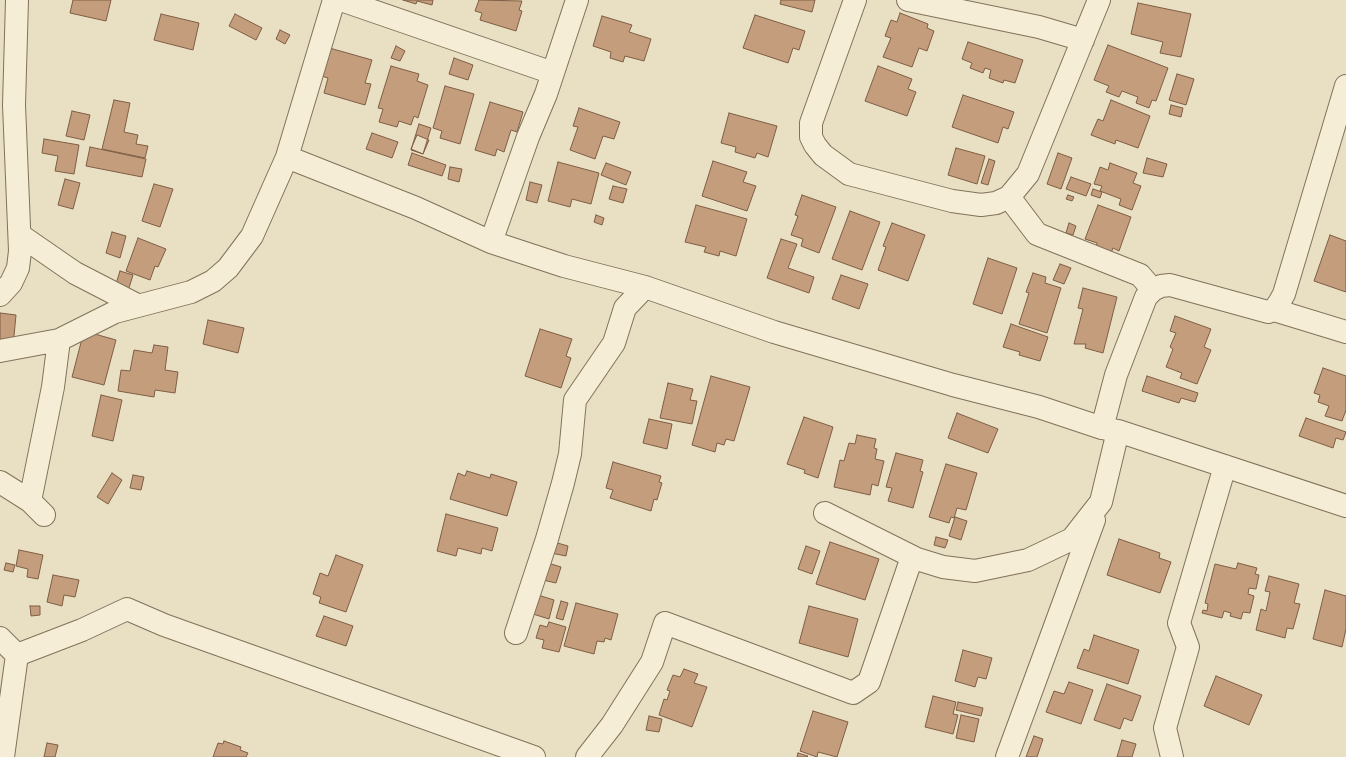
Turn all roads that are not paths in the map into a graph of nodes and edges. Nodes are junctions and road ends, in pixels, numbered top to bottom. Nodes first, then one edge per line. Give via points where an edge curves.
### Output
1 (17, 0) edge
2 (334, 0) edge
3 (341, 0) edge
4 (577, 0) edge
5 (855, 0) edge
6 (908, 0) edge
7 (1099, 0) edge
8 (1083, 40) junction
9 (553, 73) junction
10 (1346, 86) edge
11 (287, 157) junction
12 (1008, 197) junction
13 (20, 235) junction
14 (491, 242) junction
15 (645, 288) junction
16 (1153, 290) junction
17 (0, 295) edge
18 (137, 305) junction
19 (1274, 310) junction
20 (1346, 332) edge
21 (59, 340) junction
22 (0, 350) edge
23 (1110, 429) junction
24 (1225, 466) junction
25 (0, 482) edge
26 (1101, 502) junction
27 (1346, 506) edge
28 (825, 513) dead end
29 (912, 557) junction
30 (516, 632) dead end
31 (0, 638) edge
32 (17, 654) junction
33 (500, 752) edge
34 (3, 757) edge
35 (534, 757) edge
36 (587, 757) edge
37 (1007, 757) edge
38 (1172, 757) edge

1 - 13 street via 14,105
2 - 11 street
3 - 9 street
4 - 9 street
5 - 12 street via 811,123 811,137 815,145 823,155 849,174 981,205 996,203
6 - 8 street via 1039,27
7 - 8 street
8 - 12 street via 1028,174
9 - 14 street
10 - 19 street via 1284,294
11 - 14 street via 416,208
11 - 18 street via 252,236 228,268 212,282 191,292
12 - 16 street via 1037,234 1140,275
13 - 17 street via 18,268 11,283
13 - 18 street via 75,273
14 - 15 street via 564,266
15 - 23 street via 774,332
15 - 30 street via 625,308 614,343 574,400 568,462 547,539
16 - 19 street via 1170,285 1261,311
16 - 23 street via 1146,297 1116,375
18 - 21 street via 115,312
19 - 20 street
21 - 22 street
21 - 25 street via 37,508
23 - 24 street
23 - 26 street
24 - 27 street
24 - 38 street via 1179,623 1188,647 1166,728
26 - 29 street via 1072,539 1028,560 975,570 943,567
26 - 37 street
28 - 29 street
29 - 36 street via 869,682 853,693 665,622 652,662 612,726
31 - 32 street
32 - 33 street via 82,630 127,609
32 - 34 street
33 - 35 street

